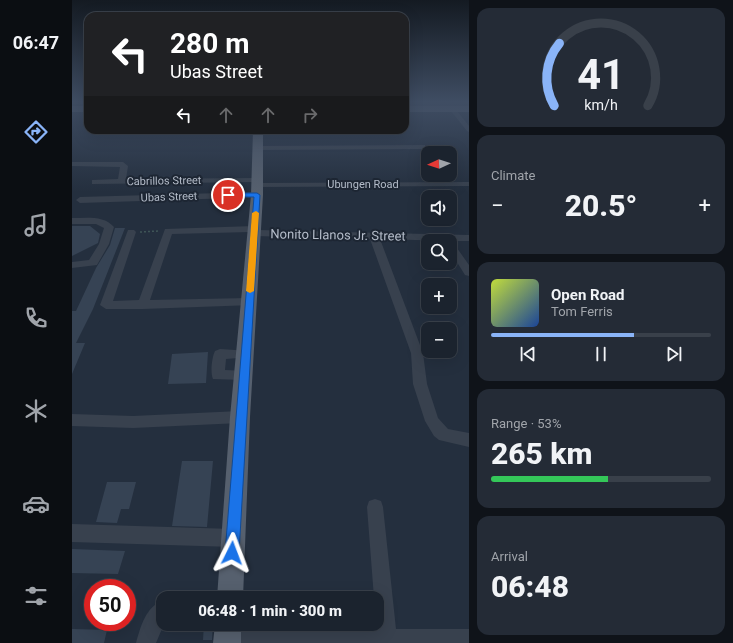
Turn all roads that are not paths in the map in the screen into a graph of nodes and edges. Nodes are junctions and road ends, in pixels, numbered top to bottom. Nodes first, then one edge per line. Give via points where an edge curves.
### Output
1 (258, 134) edge
2 (421, 147) edge
3 (258, 148) junction
4 (72, 164) edge
5 (95, 182) dead end
6 (121, 182) junction
7 (469, 184) edge
8 (257, 187) junction
9 (80, 200) dead end
10 (72, 221) edge
11 (254, 231) junction
12 (131, 232) road end
13 (374, 236) junction
14 (469, 238) edge
15 (421, 239) edge
16 (457, 240) edge
17 (457, 254) edge
18 (72, 265) edge
19 (469, 274) edge
20 (249, 302) junction
21 (143, 305) junction
22 (245, 354) junction
23 (244, 375) junction
24 (240, 417) junction
25 (72, 420) edge
26 (469, 440) edge
27 (374, 507) dead end
28 (72, 533) edge
29 (233, 538) junction
30 (230, 591) edge
31 (156, 617) edge
32 (228, 636) edge
33 (387, 639) junction
34 (463, 640) edge
35 (146, 643) edge

1 - 3 main road
2 - 3 street
3 - 8 main road
4 - 6 street via 120,164 125,168
5 - 6 street, Cabrillos Street
6 - 8 street, Cabrillos Street
7 - 8 street, Ubungen Road
8 - 9 street, Ubas Street
8 - 11 main road
10 - 18 street via 91,220 110,227 93,263
11 - 13 street, Nonito Llanos Jr. Street
11 - 20 main road
11 - 21 street, Nonito Llanos Jr. Street via 168,231
12 - 21 street via 106,305
13 - 15 street, Nonito Llanos Jr. Street
13 - 26 street via 417,353 420,384 432,421 444,435
14 - 16 street, Nonito Llanos Jr. Street
17 - 19 street
20 - 21 street
20 - 22 main road
22 - 23 main road
22 - 23 street via 220,354 218,375
23 - 24 main road
24 - 25 street via 133,422
24 - 29 main road
27 - 33 street
28 - 29 street
29 - 30 main road
31 - 35 street
32 - 33 street
33 - 34 street

